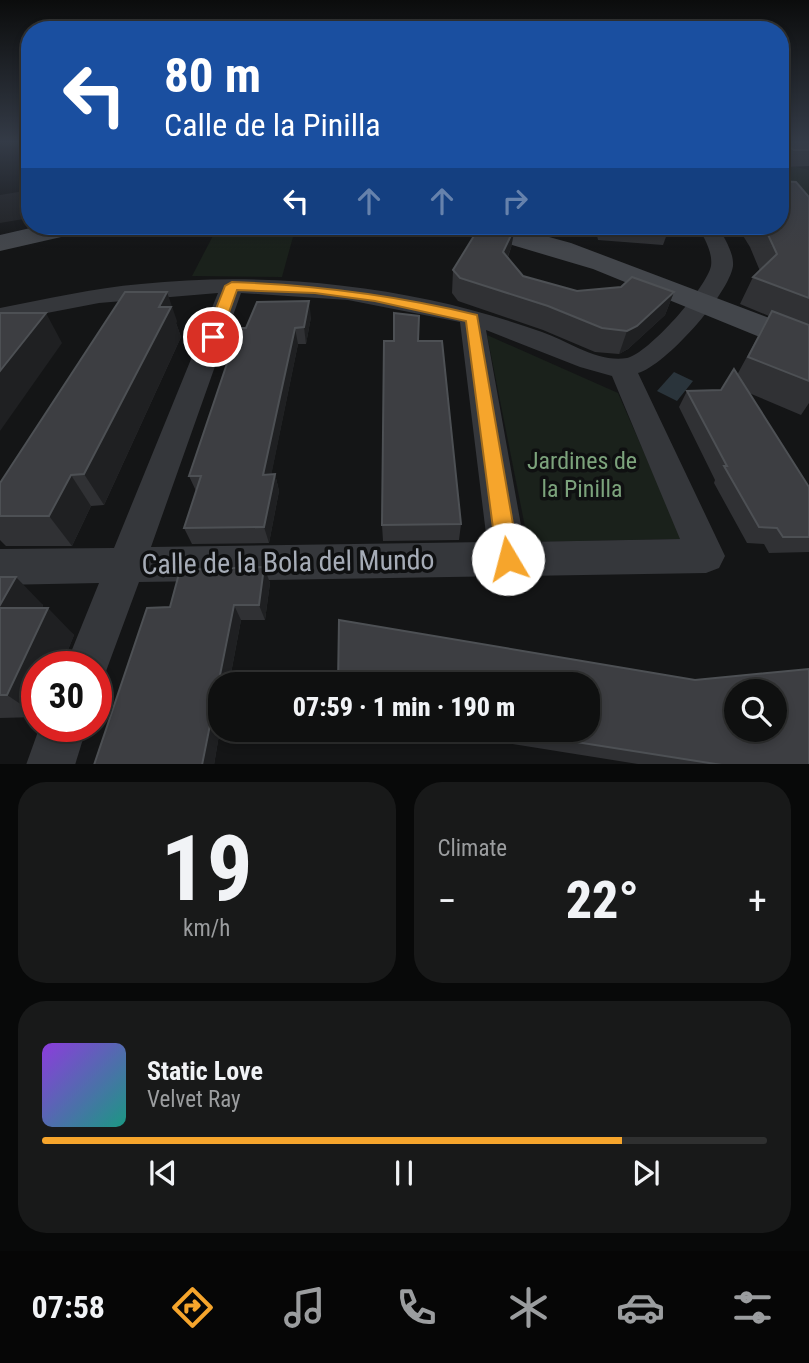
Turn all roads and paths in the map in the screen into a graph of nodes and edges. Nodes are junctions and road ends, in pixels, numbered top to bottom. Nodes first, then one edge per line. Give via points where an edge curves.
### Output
1 (35, 235) edge
2 (519, 235) edge
3 (712, 235) edge
4 (0, 243) edge
5 (232, 286) junction
6 (700, 303) junction
7 (0, 315) edge
8 (472, 318) junction
9 (809, 346) edge
10 (622, 367) junction
11 (508, 559) junction
12 (126, 565) junction
13 (0, 567) edge
14 (93, 651) edge
15 (58, 742) edge
16 (50, 764) edge

1 - 4 main road
2 - 6 main road
3 - 6 street via 722,265 719,278
5 - 7 street via 98,296
5 - 8 street via 315,289
5 - 12 street
6 - 9 main road
6 - 10 street via 648,359
8 - 10 street via 594,363
8 - 11 street
10 - 11 street, Calle de la Bola del Mundo via 706,556
11 - 12 street, Calle de la Bola del Mundo
12 - 13 street, Calle de la Bola del Mundo
12 - 14 street
15 - 16 street

